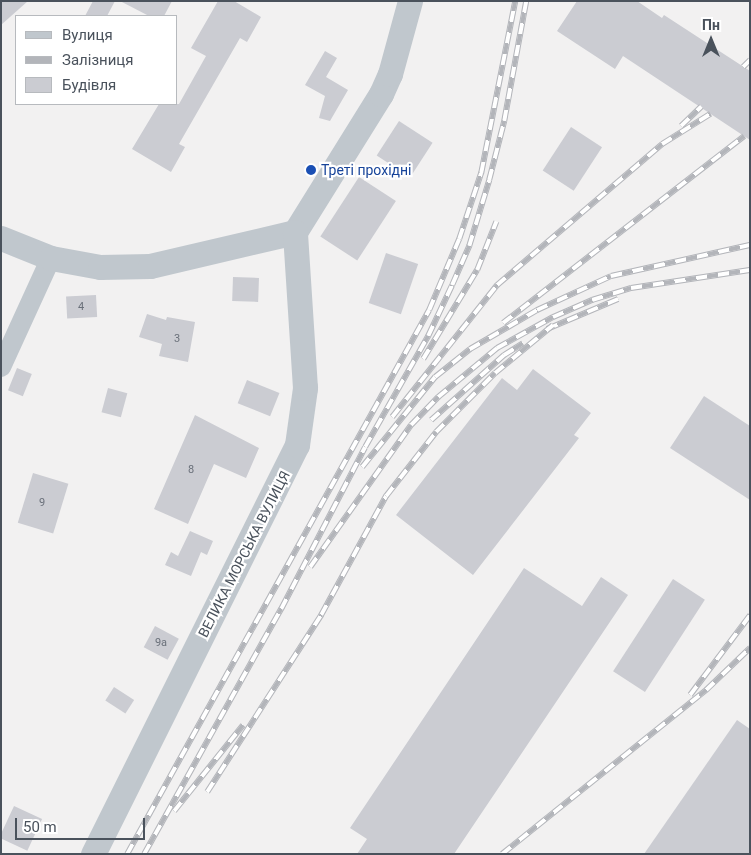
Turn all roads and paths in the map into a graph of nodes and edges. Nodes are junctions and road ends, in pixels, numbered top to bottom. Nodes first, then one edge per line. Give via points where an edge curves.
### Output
1 (410, 1) edge
2 (295, 232) junction
3 (1, 238) edge
4 (51, 258) junction
5 (1, 367) edge
6 (92, 854) edge

1 - 2 street via 390,74 381,94
2 - 4 street via 150,266 100,267
2 - 6 street, ВЕЛИКА МОРСЬКА ВУЛИЦЯ via 306,388 297,445
3 - 4 street
4 - 5 street

